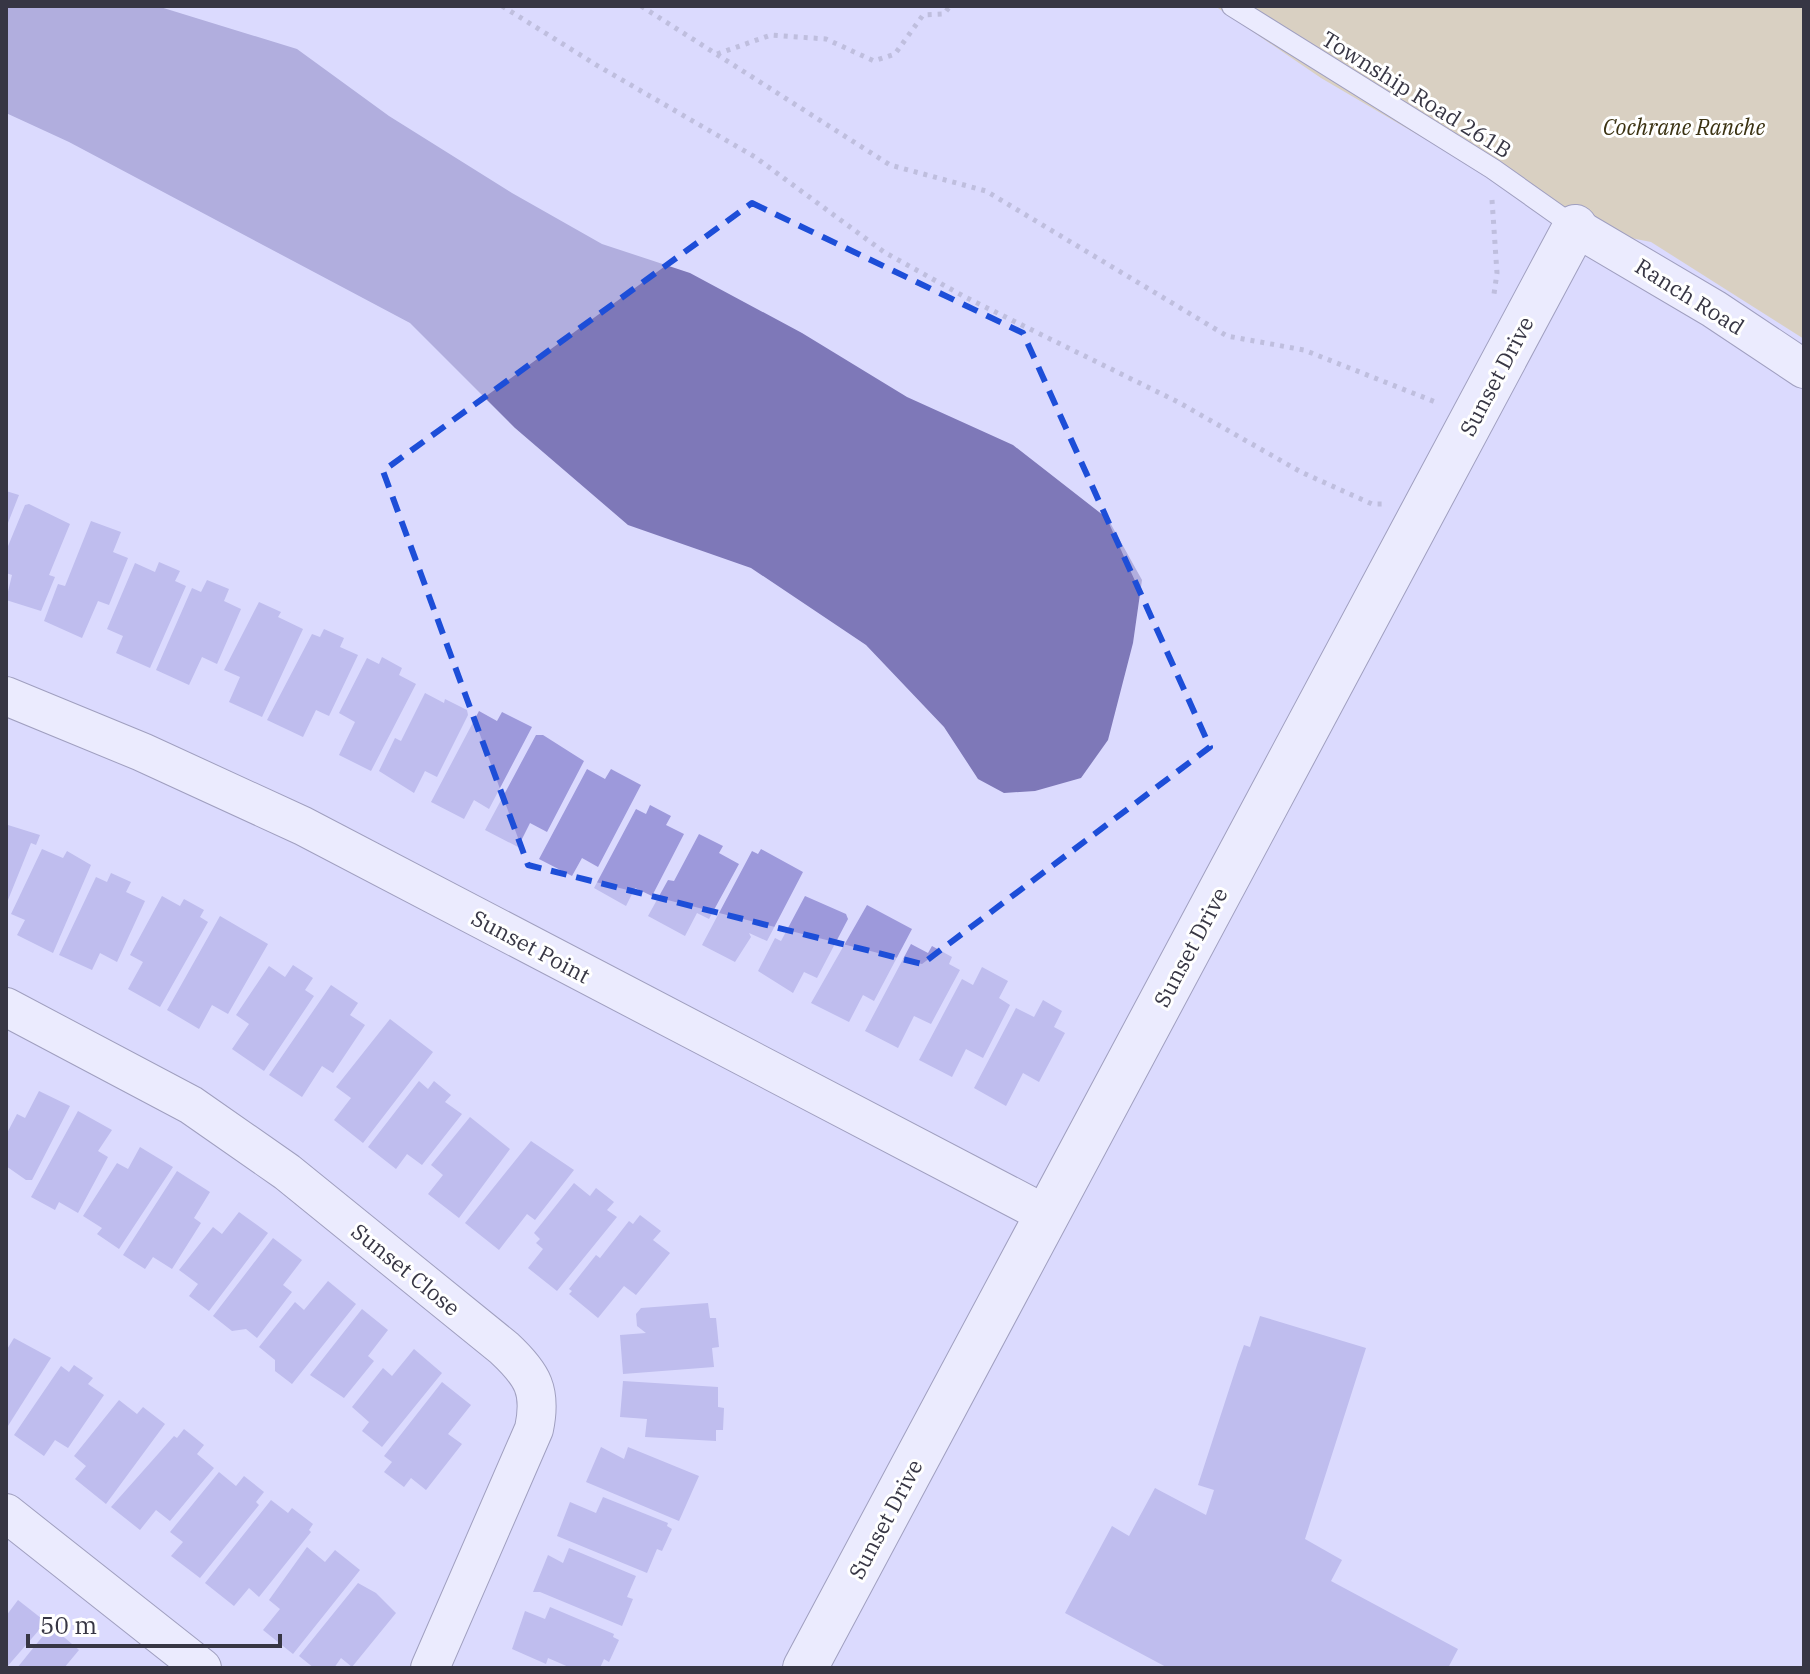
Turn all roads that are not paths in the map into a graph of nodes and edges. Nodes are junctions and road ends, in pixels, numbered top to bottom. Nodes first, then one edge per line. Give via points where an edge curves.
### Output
1 (1232, 6) edge
2 (1575, 227) junction
3 (1804, 369) edge
4 (6, 696) edge
5 (6, 1007) edge
6 (1047, 1215) junction
7 (6, 1513) edge
8 (202, 1668) edge
9 (430, 1668) edge
10 (805, 1668) edge

1 - 2 lane, Township Road 261B via 1493,169
2 - 3 street, Ranch Road
2 - 6 street, Sunset Drive via 1452,403
4 - 6 street, Sunset Point via 303,826
5 - 9 street, Sunset Close via 191,1105 287,1172 504,1348 533,1383 540,1403 534,1429
6 - 10 street, Sunset Drive
7 - 8 street

